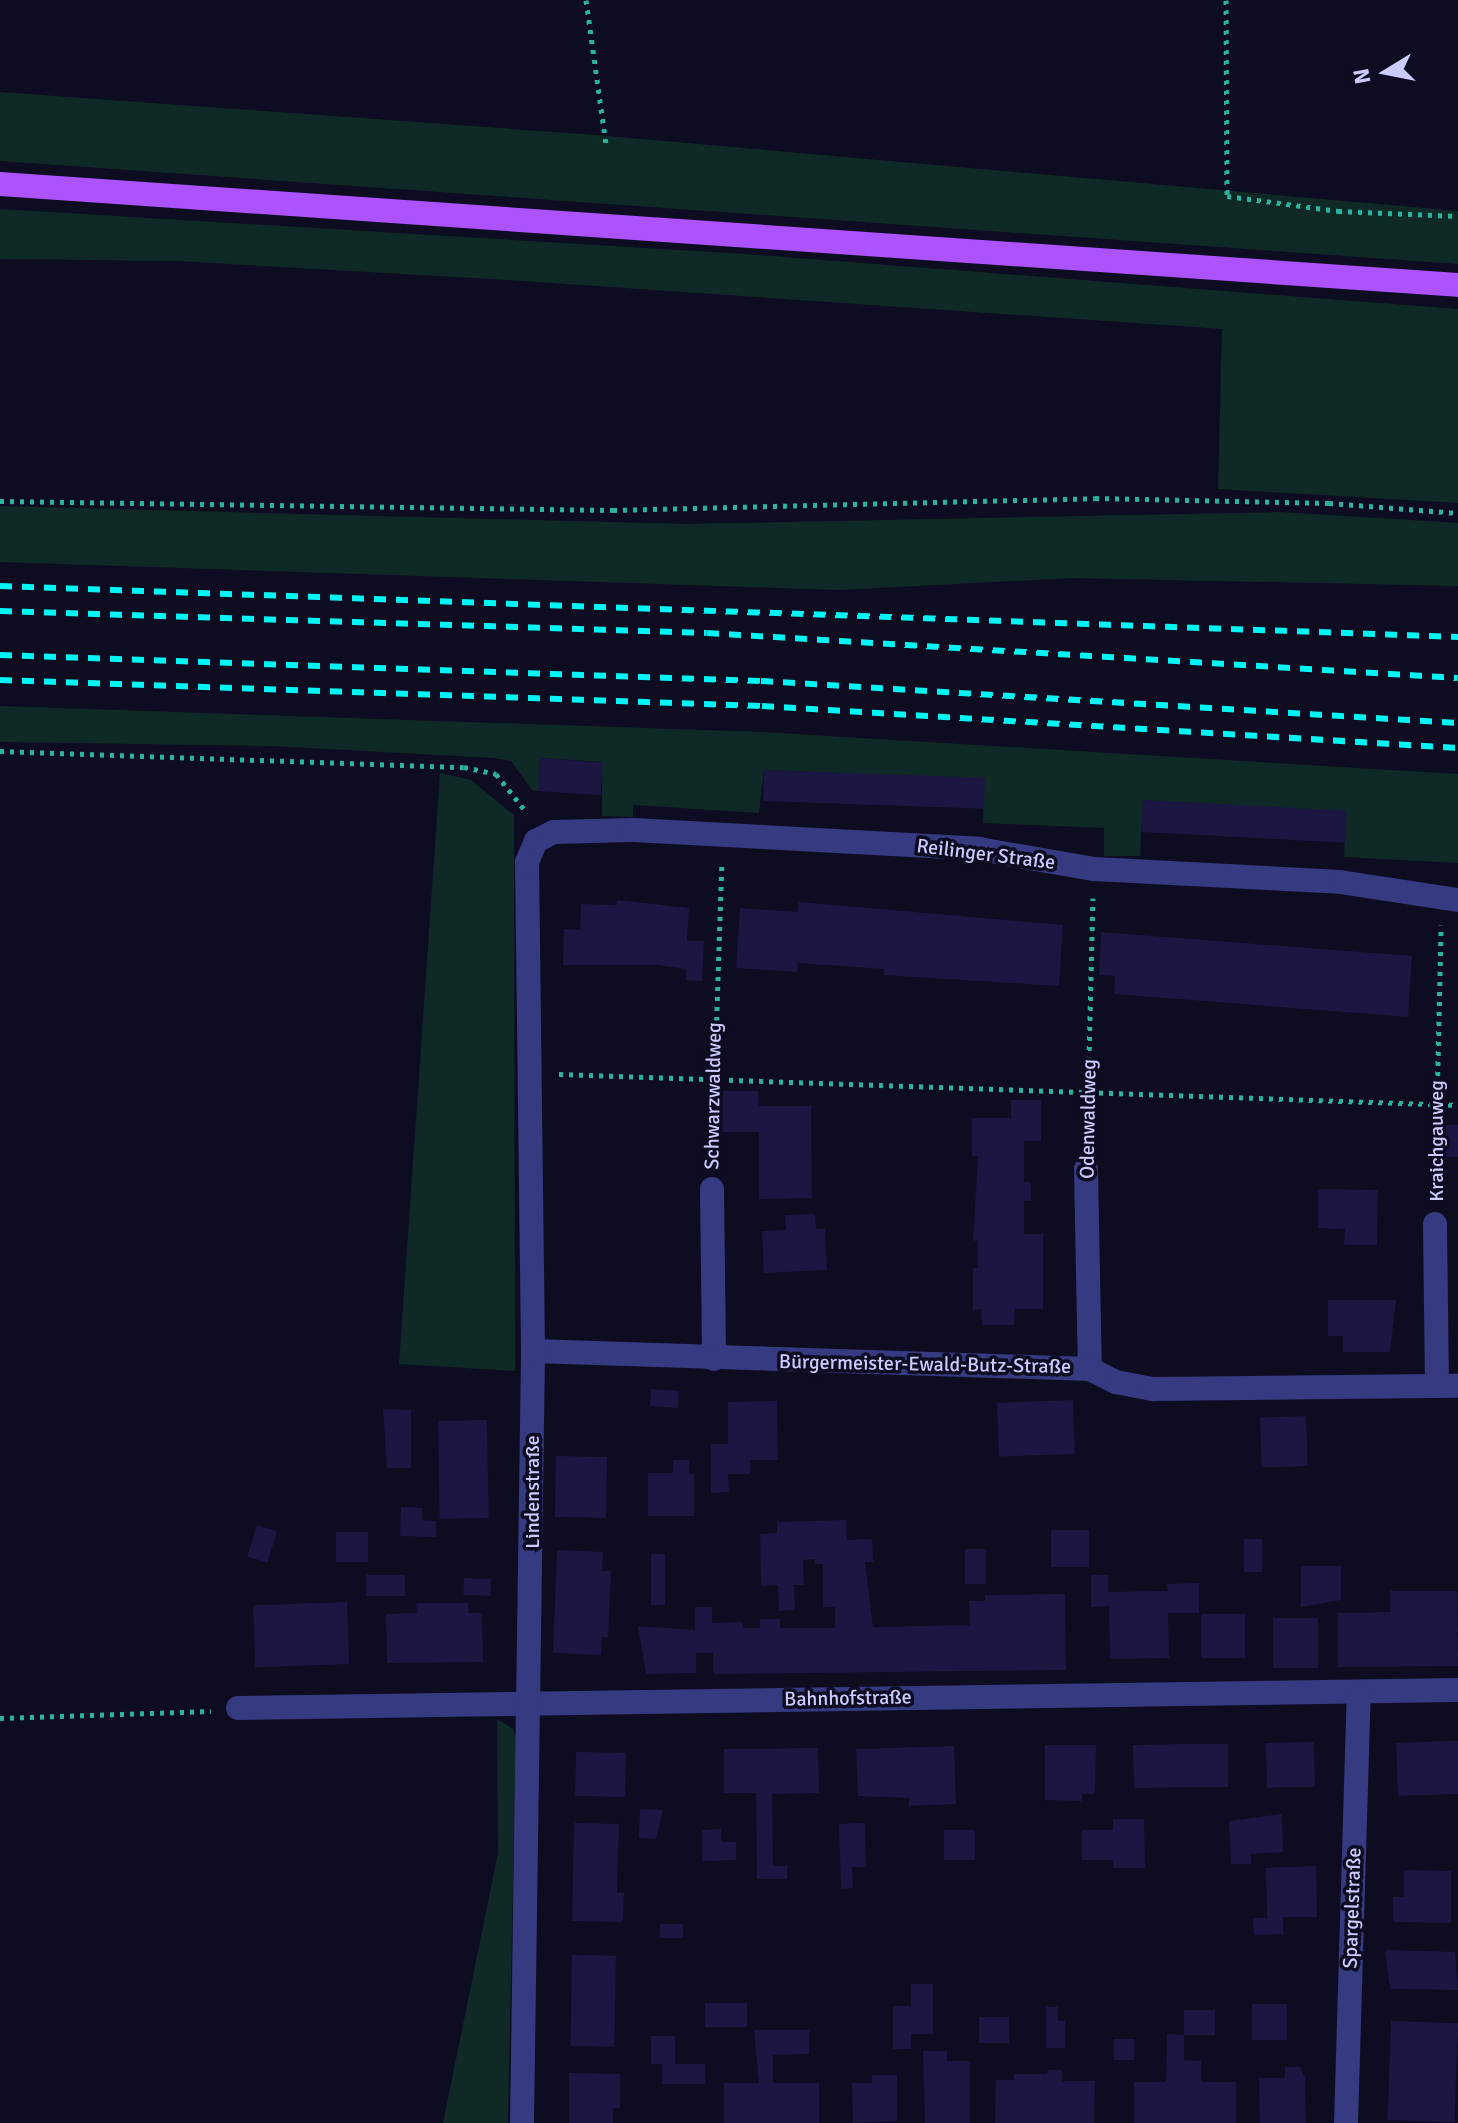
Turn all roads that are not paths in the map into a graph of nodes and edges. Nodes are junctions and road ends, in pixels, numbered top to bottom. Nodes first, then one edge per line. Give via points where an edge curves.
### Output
1 (0, 184) edge
2 (1458, 285) edge
3 (527, 862) joint
4 (1450, 898) edge
5 (1086, 1169) road end
6 (712, 1189) road end
7 (1435, 1224) road end
8 (533, 1351) junction
9 (714, 1359) junction
10 (1090, 1369) junction
11 (1448, 1386) edge
12 (1458, 1690) edge
13 (1359, 1692) junction
14 (528, 1702) junction
15 (238, 1708) road end
16 (522, 2123) edge
17 (1346, 2123) edge

1 - 2 main road
3 - 4 street, Reilinger Straße via 543,836 567,830 723,833 979,849 1094,869 1340,882
3 - 8 street, Lindenstraße
5 - 10 street, Odenwaldweg
6 - 9 street, Schwarzwaldweg
7 - 11 street, Kraichgauweg
8 - 9 street, Bürgermeister-Ewald-Butz-Straße
8 - 14 street, Lindenstraße
9 - 10 street, Bürgermeister-Ewald-Butz-Straße
10 - 11 street, Bürgermeister-Ewald-Butz-Straße via 1116,1382 1153,1389
12 - 13 street, Bahnhofstraße
13 - 14 street, Bahnhofstraße
13 - 17 street, Spargelstraße
14 - 15 street, Bahnhofstraße
14 - 16 street, Lindenstraße

